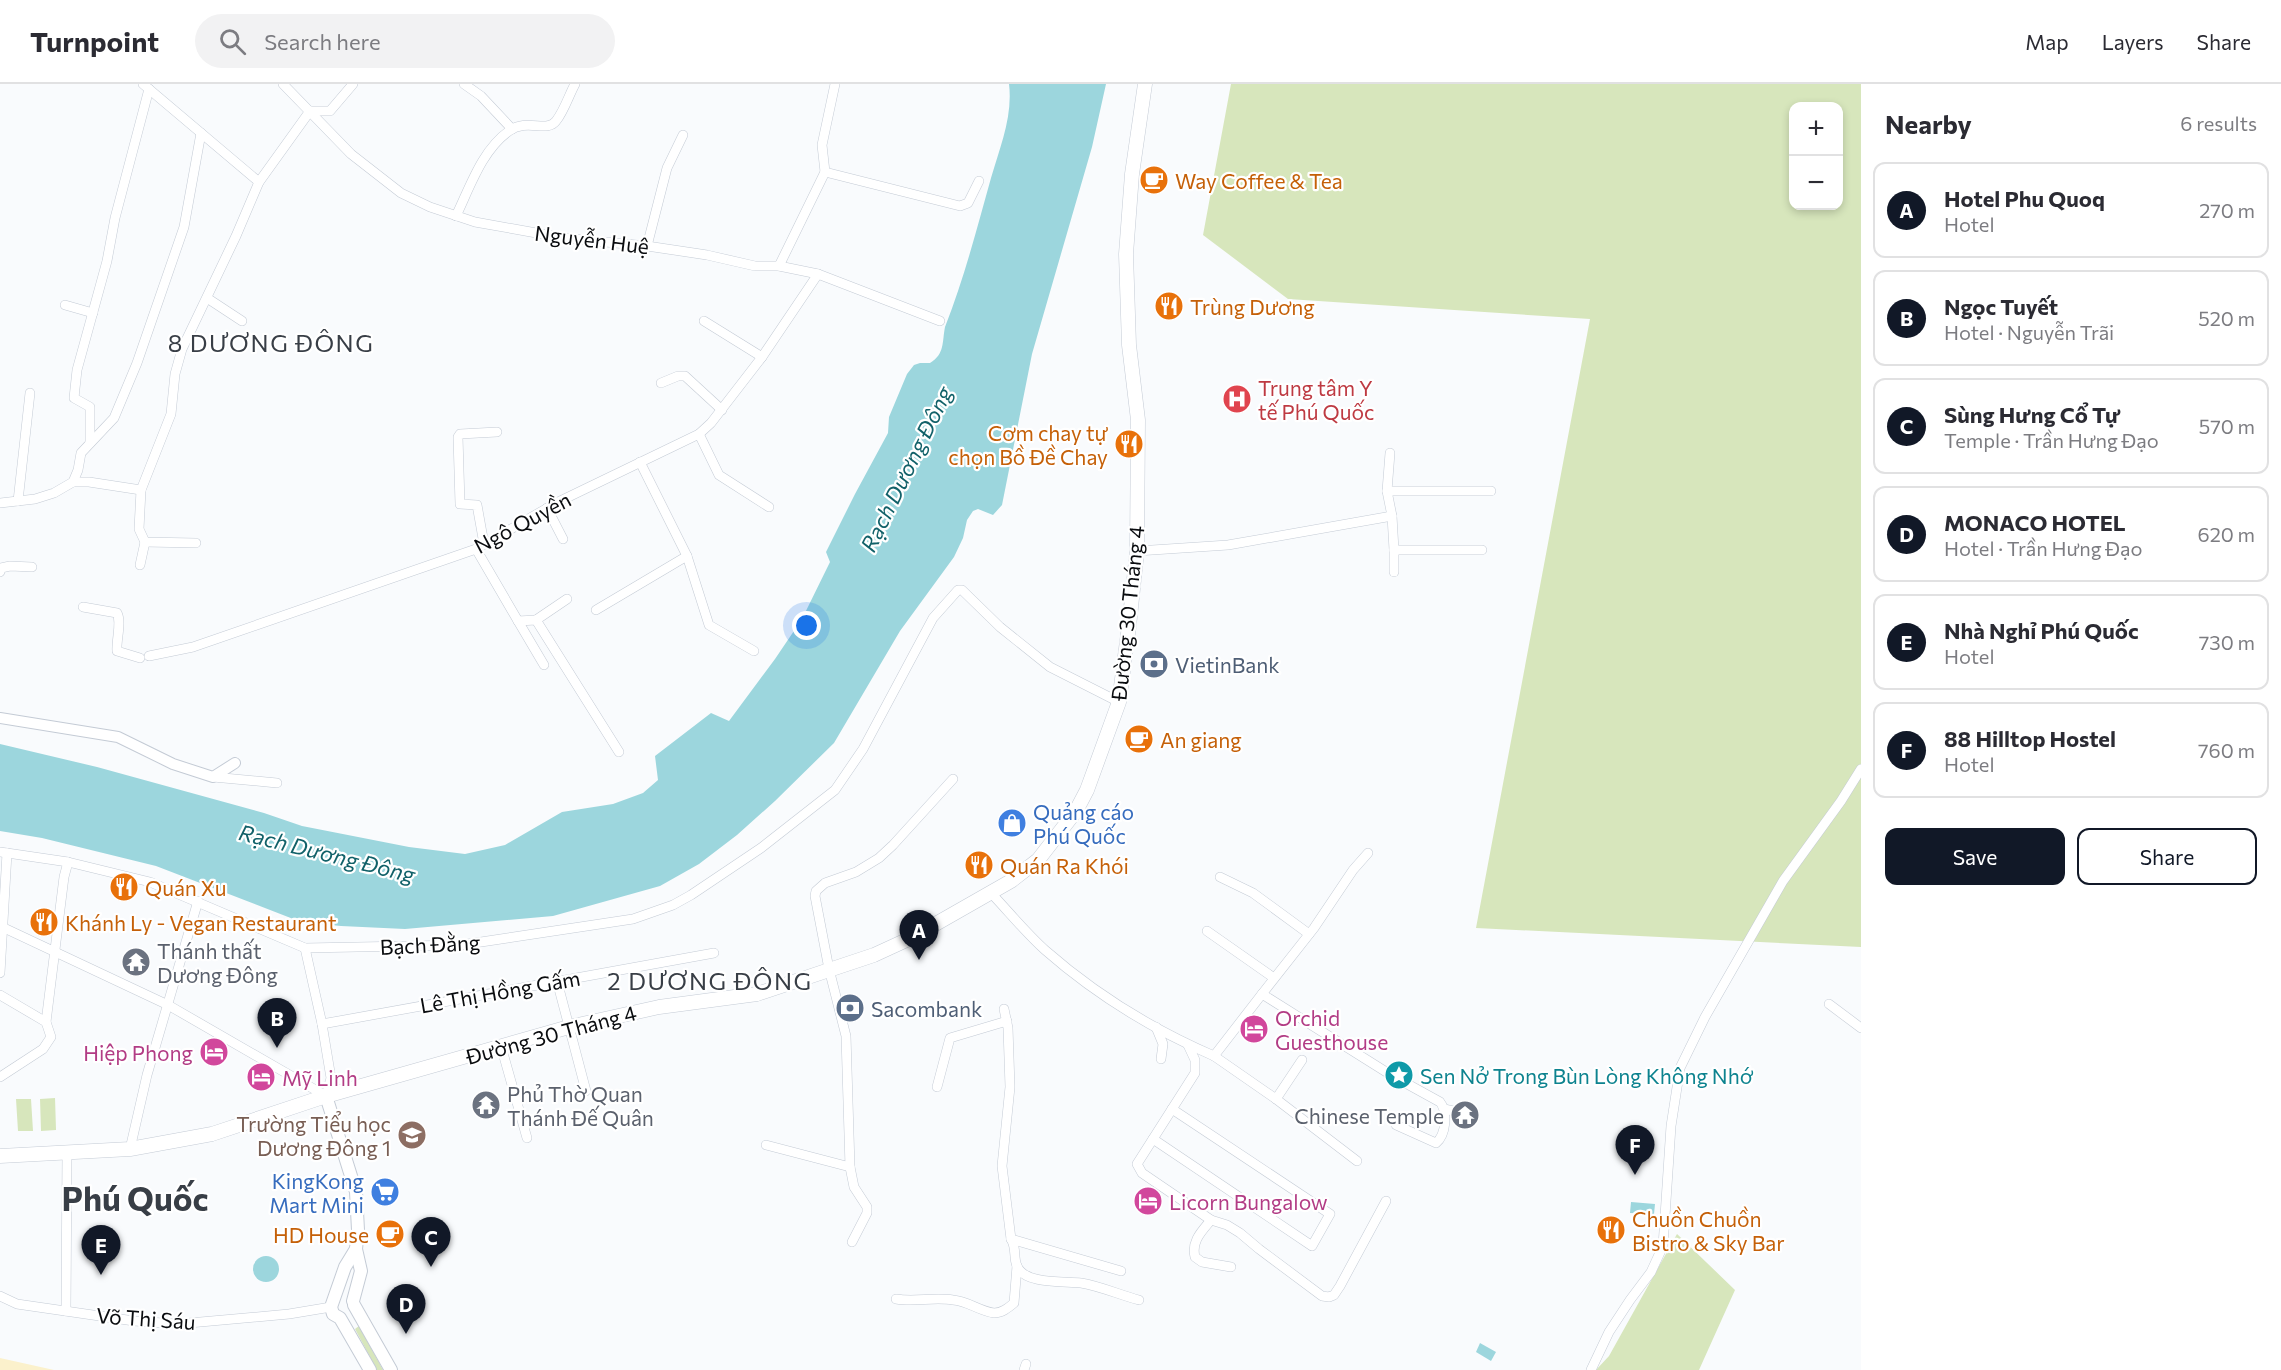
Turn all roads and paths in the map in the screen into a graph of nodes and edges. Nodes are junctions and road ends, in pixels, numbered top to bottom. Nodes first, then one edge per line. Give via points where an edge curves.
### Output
1 (284, 84) edge
2 (354, 84) edge
3 (464, 84) edge
4 (575, 84) edge
5 (835, 84) edge
6 (1145, 84) edge
7 (146, 87) edge
8 (310, 111) junction
9 (512, 129) junction
10 (201, 133) junction
11 (683, 135) dead end
12 (825, 172) junction
13 (979, 181) dead end
14 (259, 182) junction
15 (456, 216) junction
16 (647, 246) junction
17 (779, 266) junction
18 (818, 274) junction
19 (207, 298) junction
20 (65, 305) dead end
21 (93, 313) junction
22 (242, 321) dead end
23 (704, 321) dead end
24 (940, 321) dead end
25 (762, 357) junction
26 (661, 383) dead end
27 (30, 393) dead end
28 (722, 410) junction
29 (497, 432) dead end
30 (699, 434) junction
31 (90, 443) junction
32 (1390, 453) dead end
33 (640, 462) junction
34 (73, 482) junction
35 (141, 490) junction
36 (1387, 490) junction
37 (1491, 491) dead end
38 (18, 501) junction
39 (0, 503) edge
40 (769, 507) dead end
41 (547, 508) junction
42 (1392, 516) junction
43 (563, 539) dead end
44 (145, 542) junction
45 (196, 543) dead end
46 (480, 547) junction
47 (1394, 550) junction
48 (1482, 550) dead end
49 (1137, 551) junction
50 (687, 556) junction
51 (140, 565) dead end
52 (32, 567) dead end
53 (0, 572) edge
54 (1394, 572) dead end
55 (567, 599) dead end
56 (83, 607) dead end
57 (596, 609) dead end
58 (536, 620) junction
59 (518, 621) junction
60 (754, 651) dead end
61 (544, 665) dead end
62 (1119, 702) junction
63 (0, 718) edge
64 (619, 752) dead end
65 (235, 763) dead end
66 (1861, 769) edge
67 (213, 777) junction
68 (953, 779) dead end
69 (277, 783) dead end
70 (4, 852) edge
71 (1368, 853) dead end
72 (68, 862) junction
73 (1220, 877) dead end
74 (991, 893) junction
75 (198, 901) junction
76 (2, 927) junction
77 (1207, 931) dead end
78 (1309, 934) junction
79 (305, 948) junction
80 (714, 953) dead end
81 (56, 954) junction
82 (829, 969) junction
83 (0, 973) edge
84 (1274, 978) junction
85 (557, 981) junction
86 (1262, 994) junction
87 (0, 995) edge
88 (1829, 1004) dead end
89 (168, 1005) junction
90 (1004, 1009) dead end
91 (1007, 1021) junction
92 (46, 1022) junction
93 (322, 1024) junction
94 (569, 1027) junction
95 (1156, 1027) junction
96 (1861, 1028) edge
97 (1188, 1045) junction
98 (501, 1046) junction
99 (1214, 1056) junction
100 (1161, 1059) dead end
101 (1302, 1060) dead end
102 (0, 1077) edge
103 (937, 1087) dead end
104 (586, 1091) dead end
105 (326, 1096) junction
106 (1276, 1099) junction
107 (1172, 1109) junction
108 (1444, 1109) junction
109 (1462, 1113) dead end
110 (1396, 1125) dead end
111 (526, 1138) dead end
112 (1153, 1139) junction
113 (766, 1144) dead end
114 (130, 1149) junction
115 (67, 1153) junction
116 (0, 1156) edge
117 (1357, 1161) dead end
118 (850, 1167) junction
119 (1386, 1201) dead end
120 (1211, 1220) junction
121 (1011, 1239) junction
122 (852, 1242) dead end
123 (356, 1249) junction
124 (1017, 1266) junction
125 (1232, 1267) dead end
126 (1121, 1270) dead end
127 (0, 1296) edge
128 (896, 1299) dead end
129 (1139, 1300) dead end
130 (333, 1302) junction
131 (354, 1303) junction
132 (66, 1311) junction
133 (340, 1318) junction
134 (370, 1370) edge
135 (392, 1370) edge
136 (1591, 1370) edge

1 - 8 street, Nguyễn Huệ
2 - 8 street via 330,111
3 - 9 street
4 - 9 street via 556,122 544,127 528,123
5 - 12 street via 822,145
6 - 49 main road, Đường 30 Tháng 4 via 1126,254 1129,345 1138,420
7 - 10 street
7 - 21 street
8 - 14 street
8 - 15 street, Nguyễn Huệ via 351,154 390,186 413,200
9 - 15 street via 488,154
10 - 14 street
10 - 31 street via 184,227 137,363 114,418
11 - 16 street via 667,168
12 - 13 street via 960,206 968,203
12 - 17 street
14 - 19 street
15 - 16 street, Nguyễn Huệ via 564,238
16 - 17 street, Nguyễn Huệ via 755,266
17 - 18 street, Nguyễn Huệ
18 - 24 street, Nguyễn Huệ
18 - 25 street, Ngô Quyền
19 - 22 street
19 - 35 street via 179,355 171,414
20 - 21 street
21 - 31 street via 77,370 74,399 90,407
23 - 25 street
25 - 28 street, Ngô Quyền
26 - 28 street via 685,376
27 - 38 street
28 - 30 street, Ngô Quyền
29 - 46 street via 458,437 460,504 477,505
30 - 33 street, Ngô Quyền
30 - 40 street via 719,475
31 - 34 street via 81,453
32 - 36 street
33 - 41 street, Ngô Quyền
33 - 50 street
34 - 35 street
34 - 38 street via 44,496
35 - 44 street via 139,529
36 - 37 street
36 - 42 street
38 - 39 street
41 - 43 street
41 - 46 street, Ngô Quyền
42 - 47 street
42 - 49 street via 1228,545
44 - 45 street
44 - 51 street
46 - 56 street, Ngô Quyền via 192,647 145,657 117,651 117,614
46 - 59 street
47 - 48 street
47 - 54 street
49 - 62 main road, Đường 30 Tháng 4
50 - 57 street
50 - 60 street via 709,625
52 - 53 street via 10,566
55 - 58 street
58 - 59 street
58 - 64 street
59 - 61 street
62 - 74 main road, Đường 30 Tháng 4 via 1076,811 1038,860
62 - 79 street, Bạch Đằng via 1050,667 958,590 933,618 863,749 835,790 761,848 691,895 633,919 461,945
63 - 67 street via 118,737 173,764
65 - 67 street
66 - 136 street via 1783,881 1680,1068 1671,1126 1663,1246 1651,1272 1609,1332
67 - 69 street
68 - 82 street via 879,858 816,891
70 - 72 street, Bạch Đằng
70 - 76 street
71 - 78 street
72 - 75 street, Bạch Đằng via 150,882
72 - 81 street
73 - 78 street via 1253,893
74 - 82 main road, Đường 30 Tháng 4 via 911,938
74 - 95 street via 1044,950 1086,983
75 - 79 street, Bạch Đằng
75 - 89 street
76 - 81 street
76 - 83 street
77 - 84 street
78 - 84 street
79 - 93 street
80 - 85 street, Lê Thị Hồng Gấm
81 - 89 street
81 - 92 street
82 - 94 main road, Đường 30 Tháng 4 via 757,994 659,1007
82 - 118 street via 846,1036
84 - 86 street
85 - 93 street, Lê Thị Hồng Gấm
85 - 94 street
86 - 99 street
86 - 108 street via 1391,1076 1440,1102
87 - 92 street
88 - 96 street
89 - 105 street
89 - 114 street
90 - 91 street
91 - 103 street via 950,1038
91 - 121 street via 1010,1087 1002,1166
92 - 102 street via 51,1037 48,1044
93 - 105 street via 331,1078
94 - 98 main road, Đường 30 Tháng 4
94 - 104 street
95 - 97 street
95 - 100 street via 1163,1044
97 - 99 street
97 - 107 street via 1195,1060 1195,1072
98 - 105 main road, Đường 30 Tháng 4
98 - 111 street
99 - 106 street
101 - 106 street
105 - 114 main road, Đường 30 Tháng 4 via 212,1134
105 - 123 main road via 356,1192
106 - 117 street
107 - 112 street
107 - 112 street via 1330,1214 1312,1246
108 - 109 street
108 - 110 street via 1441,1138 1436,1143
112 - 120 street via 1137,1164 1142,1173
113 - 118 street
114 - 115 main road, Đường 30 Tháng 4
115 - 116 main road, Đường 30 Tháng 4
115 - 132 street
118 - 122 street via 854,1187 867,1207
119 - 120 street via 1340,1286 1329,1298 1240,1233
120 - 125 street via 1196,1240 1195,1257 1202,1262
121 - 124 street via 1016,1246
121 - 126 street
123 - 130 main road
123 - 131 main road via 361,1271
124 - 128 street via 1014,1303 1004,1311 996,1313 955,1300
124 - 129 street via 1033,1279 1081,1283
127 - 132 street, Võ Thị Sáu via 17,1304
130 - 131 main road via 347,1296
130 - 132 street, Võ Thị Sáu via 290,1314 178,1324
130 - 133 main road via 333,1314
131 - 133 main road via 351,1316
131 - 135 main road
133 - 134 main road

